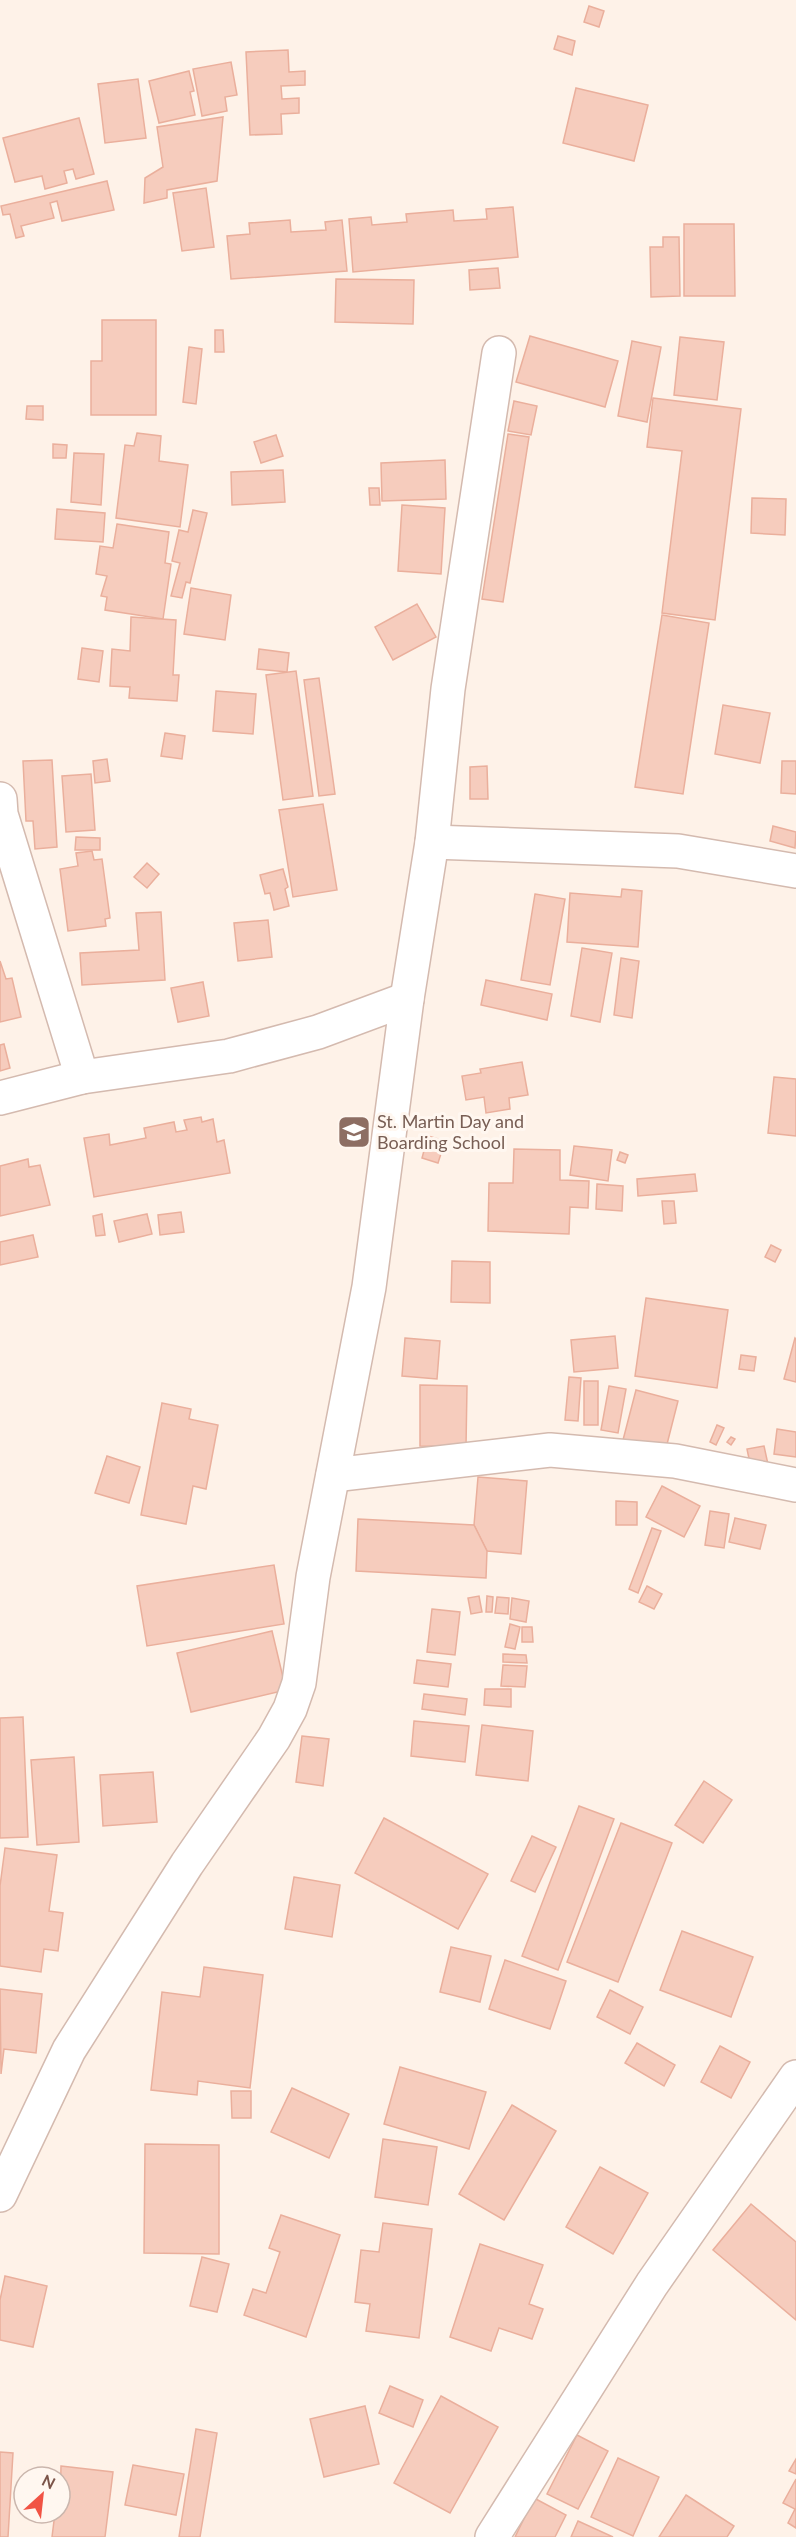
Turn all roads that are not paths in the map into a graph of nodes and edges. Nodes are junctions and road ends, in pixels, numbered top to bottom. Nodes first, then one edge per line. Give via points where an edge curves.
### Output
1 (499, 353) dead end
2 (0, 799) edge
3 (432, 842) junction
4 (796, 872) edge
5 (407, 999) junction
6 (82, 1077) junction
7 (0, 1098) edge
8 (333, 1475) junction
9 (796, 1485) edge
10 (796, 2077) edge
11 (10, 2151) edge
12 (0, 2195) edge
13 (492, 2537) edge

1 - 3 street via 448,689
2 - 6 street via 21,882
3 - 4 street via 678,851
3 - 5 street
5 - 6 street via 318,1032 229,1056
5 - 8 street via 369,1287
6 - 7 street
8 - 9 street via 550,1450 675,1461
8 - 11 street via 313,1577 299,1683 290,1709 69,2050
10 - 13 street via 652,2284
11 - 12 street

